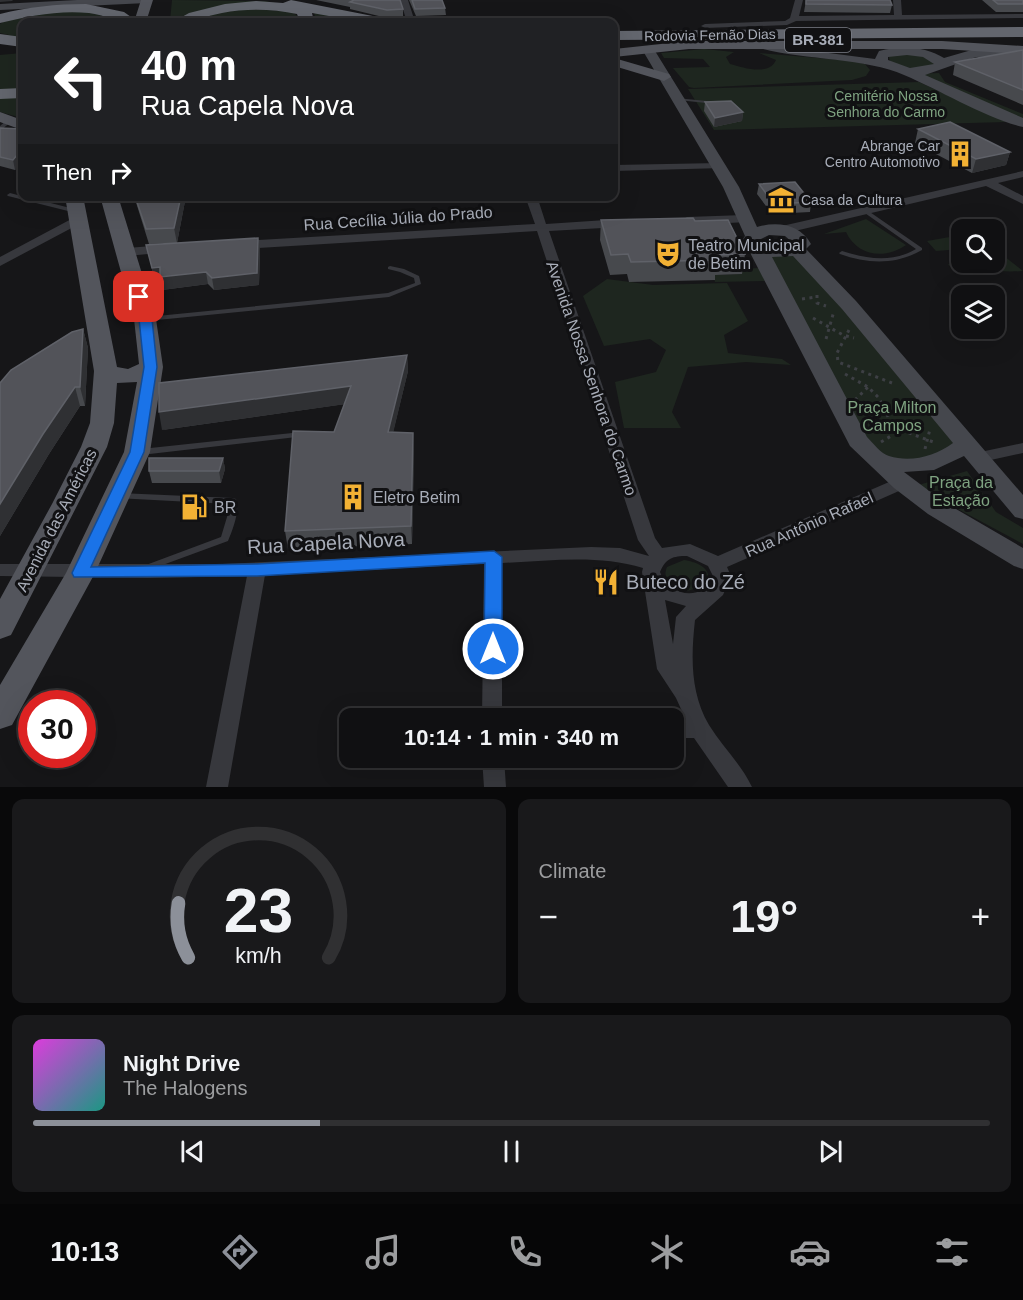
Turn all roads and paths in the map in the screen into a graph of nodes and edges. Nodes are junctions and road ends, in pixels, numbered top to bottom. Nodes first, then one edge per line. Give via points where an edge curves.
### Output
1 (147, 0) edge
2 (271, 0) edge
3 (404, 0) edge
4 (799, 0) edge
5 (897, 0) edge
6 (0, 7) edge
7 (990, 16) junction
8 (122, 18) edge
9 (141, 18) edge
10 (191, 18) edge
11 (307, 18) edge
12 (363, 18) edge
13 (410, 18) edge
14 (898, 18) junction
15 (0, 19) edge
16 (794, 19) junction
17 (1020, 24) edge
18 (705, 26) dead end
19 (618, 36) edge
20 (1023, 38) edge
21 (0, 39) edge
22 (18, 41) edge
23 (18, 42) edge
24 (618, 43) edge
25 (618, 43) edge
26 (0, 44) edge
27 (689, 45) junction
28 (763, 45) junction
29 (18, 49) edge
30 (0, 50) edge
31 (649, 51) junction
32 (1023, 51) edge
33 (618, 53) edge
34 (618, 63) edge
35 (885, 64) junction
36 (939, 66) junction
37 (902, 70) junction
38 (664, 77) junction
39 (18, 93) edge
40 (0, 94) edge
41 (678, 99) junction
42 (719, 109) edge
43 (1023, 111) edge
44 (1023, 123) edge
45 (719, 166) junction
46 (618, 168) edge
47 (1023, 174) edge
48 (987, 182) junction
49 (731, 187) junction
50 (10, 195) dead end
51 (18, 197) edge
52 (32, 201) edge
53 (111, 201) edge
54 (532, 201) edge
55 (1023, 201) edge
56 (76, 209) edge
57 (864, 210) junction
58 (850, 214) junction
59 (116, 219) junction
60 (744, 219) junction
61 (676, 221) edge
62 (631, 223) edge
63 (540, 226) junction
64 (779, 230) junction
65 (755, 241) junction
66 (799, 245) junction
67 (221, 246) edge
68 (174, 249) edge
69 (126, 252) junction
70 (842, 253) dead end
71 (0, 262) edge
72 (390, 268) dead end
73 (816, 290) dead end
74 (817, 297) junction
75 (801, 308) dead end
76 (805, 317) dead end
77 (145, 319) junction
78 (853, 323) dead end
79 (830, 326) junction
80 (845, 337) junction
81 (859, 339) dead end
82 (825, 343) dead end
83 (151, 367) junction
84 (106, 371) junction
85 (840, 372) dead end
86 (866, 374) junction
87 (858, 380) junction
88 (899, 385) dead end
89 (868, 387) junction
90 (850, 405) dead end
91 (885, 410) junction
92 (861, 424) dead end
93 (931, 424) dead end
94 (901, 430) junction
95 (314, 433) edge
96 (927, 440) junction
97 (1023, 448) edge
98 (879, 450) junction
99 (962, 450) junction
100 (137, 452) junction
101 (925, 452) dead end
102 (902, 483) junction
103 (118, 496) junction
104 (1023, 512) edge
105 (494, 557) junction
106 (1023, 560) edge
107 (717, 564) junction
108 (655, 567) junction
109 (0, 570) edge
110 (257, 570) junction
111 (31, 571) junction
112 (138, 572) junction
113 (80, 573) junction
114 (711, 596) junction
115 (0, 627) edge
116 (685, 694) junction
117 (492, 708) edge
118 (0, 715) edge
119 (684, 729) edge
120 (700, 729) junction
121 (494, 768) edge
122 (217, 787) edge
123 (495, 787) edge
124 (741, 787) edge

1 - 6 street
1 - 9 main road
2 - 12 highway
3 - 13 street
4 - 16 street
5 - 14 street
7 - 14 street, Rodovia Fernão Dias
7 - 17 street, Rodovia Fernão Dias
7 - 17 street
8 - 15 highway via 107,12 71,8 19,13
10 - 11 highway via 254,5 303,11
14 - 16 street, Rodovia Fernão Dias
16 - 18 street, Rodovia Fernão Dias via 787,23
17 - 19 highway, Rodovia Fernão Dias / BR-381 via 960,33
20 - 24 highway, Rodovia Fernão Dias / BR-381
21 - 22 highway
23 - 26 highway
25 - 27 highway
27 - 28 main road
27 - 31 main road
28 - 32 main road via 942,45
28 - 35 street, Rodovia Fernão Dias
29 - 30 highway
31 - 33 main road
31 - 38 street
32 - 36 street via 975,53
34 - 38 main road
35 - 36 street via 880,57 883,54 907,51 934,57
35 - 37 street, Rodovia Fernão Dias
36 - 37 street via 922,71
36 - 43 street via 958,82
37 - 44 street, Rodovia Fernão Dias
38 - 41 street
39 - 40 highway
41 - 42 lane via 707,102
41 - 45 street
45 - 46 street
45 - 49 street
47 - 48 street
48 - 55 street
48 - 57 street
49 - 60 street
49 - 64 street via 767,225
50 - 51 lane
52 - 56 lane
53 - 59 main road
54 - 63 street, Avenida Nossa Senhora do Carmo
56 - 59 main road
56 - 71 street
56 - 84 main road, Avenida das Américas via 93,327
57 - 58 street
57 - 70 lane via 920,249 897,259 866,260
58 - 64 street
58 - 66 street via 823,226
59 - 69 main road
60 - 61 street
60 - 65 street
62 - 63 street, Rua Cecília Júlia do Prado
63 - 67 street, Rua Cecília Júlia do Prado
63 - 108 street, Avenida Nossa Senhora do Carmo
64 - 65 street via 759,231
64 - 66 street via 795,235
65 - 66 street via 774,252
65 - 98 street via 858,441
66 - 99 street
68 - 69 street
69 - 77 main road
72 - 77 lane via 417,277 418,284 389,295
73 - 74 path
74 - 75 path via 797,299
74 - 79 path via 817,303 835,309
76 - 79 path
77 - 83 main road
78 - 80 path
79 - 80 path
79 - 82 path
80 - 81 path
80 - 86 path via 837,353 838,362
83 - 84 main road via 129,377
83 - 100 main road
84 - 111 main road, Avenida das Américas via 102,423 94,447
85 - 87 path
86 - 87 path
86 - 88 path
87 - 89 path
89 - 90 path
89 - 91 path
91 - 92 path
91 - 94 path
93 - 96 path
94 - 96 path
94 - 98 path
95 - 100 lane
96 - 99 path
96 - 101 path
97 - 99 street
98 - 99 street via 927,466
98 - 102 street
99 - 102 street
99 - 104 street
100 - 103 main road
102 - 106 street
102 - 107 street, Rua Antônio Rafael
103 - 112 lane via 233,501 225,539
103 - 113 main road
105 - 108 street, Rua Capela Nova via 620,554
105 - 110 street, Rua Capela Nova
105 - 117 street
107 - 108 street via 690,550 672,551
107 - 114 street via 722,583
108 - 114 street via 659,589 678,599 690,601
108 - 116 street, Avenida Nossa Senhora do Carmo via 667,669
109 - 111 street, Rua Capela Nova
110 - 112 street, Rua Capela Nova
110 - 122 street
111 - 113 street, Rua Capela Nova
111 - 115 main road, Avenida das Américas
112 - 113 street, Rua Capela Nova
113 - 118 main road
114 - 116 street, Avenida Nossa Senhora do Carmo via 686,617 682,650
116 - 120 street, Avenida Nossa Senhora do Carmo
119 - 120 street
120 - 124 street, Avenida Nossa Senhora do Carmo
121 - 123 street

